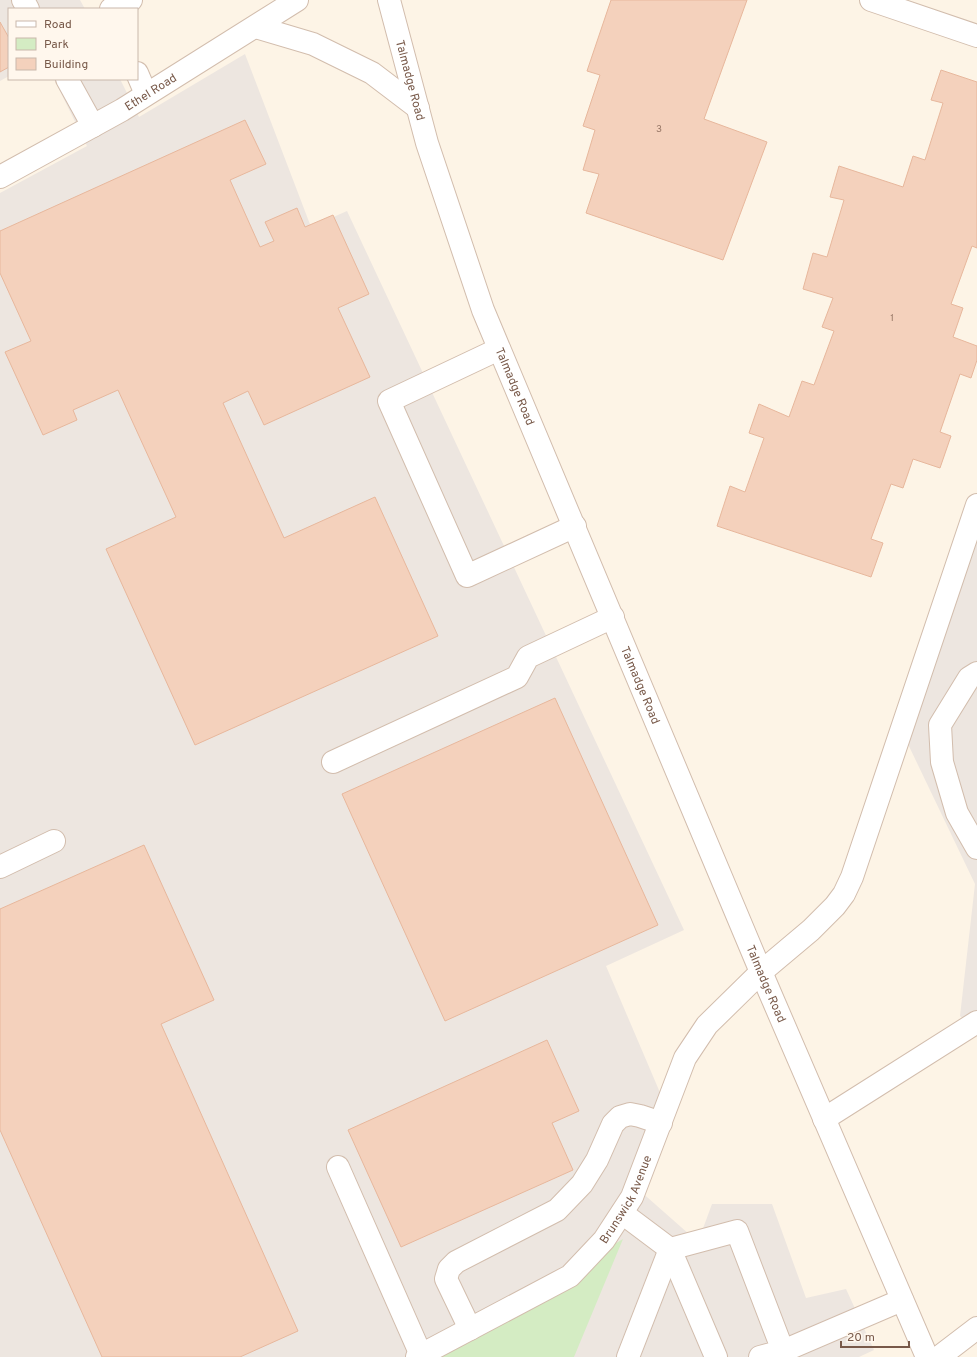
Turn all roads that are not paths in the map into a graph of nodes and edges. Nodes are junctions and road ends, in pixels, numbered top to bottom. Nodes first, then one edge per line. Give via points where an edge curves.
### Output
1 (131, 0) edge
2 (297, 0) edge
3 (389, 0) edge
4 (871, 0) edge
5 (275, 6) edge
6 (113, 8) edge
7 (256, 27) junction
8 (977, 36) edge
9 (138, 75) edge
10 (68, 80) edge
11 (146, 94) junction
12 (418, 108) junction
13 (93, 126) junction
14 (0, 177) edge
15 (500, 349) junction
16 (977, 505) edge
17 (575, 526) junction
18 (613, 617) junction
19 (977, 673) edge
20 (333, 762) dead end
21 (54, 841) dead end
22 (977, 848) edge
23 (0, 867) edge
24 (761, 972) junction
25 (977, 1022) edge
26 (824, 1119) junction
27 (660, 1123) junction
28 (338, 1167) dead end
29 (622, 1213) junction
30 (670, 1249) junction
31 (902, 1300) junction
32 (977, 1328) edge
33 (470, 1329) junction
34 (783, 1351) junction
35 (419, 1356) edge
36 (628, 1357) edge
37 (716, 1357) edge
38 (760, 1357) edge
39 (926, 1357) edge
40 (939, 1357) edge

1 - 6 street
2 - 5 street, Ethel Road
3 - 12 street, Talmadge Road
4 - 8 street
5 - 7 street, Ethel Road
7 - 11 street, Ethel Road
7 - 12 street via 313,44 372,73
9 - 11 street
10 - 13 street
11 - 13 street, Ethel Road
12 - 15 street, Talmadge Road via 483,310
13 - 14 street, Ethel Road
15 - 17 street, Talmadge Road
15 - 17 street via 389,401 466,576
16 - 24 street, Brunswick Avenue via 852,877 835,906
17 - 18 street, Talmadge Road
18 - 20 street via 528,657 517,677
18 - 24 street, Talmadge Road
19 - 22 street via 969,678 940,725 942,762 957,813
21 - 23 street
24 - 26 street, Talmadge Road
24 - 27 street, Brunswick Avenue via 707,1025 685,1058
25 - 26 street
26 - 31 street, Talmadge Road
27 - 29 street, Brunswick Avenue via 632,1197
27 - 33 street via 630,1114 620,1117 613,1124 597,1160 582,1184 557,1210 456,1262 449,1269 446,1279
28 - 35 street
29 - 30 street
29 - 33 street, Brunswick Avenue via 604,1240 570,1276
30 - 34 street via 737,1231
30 - 36 street
30 - 37 street
31 - 34 street
31 - 39 street, Talmadge Road
32 - 40 street
33 - 35 street, Brunswick Avenue
34 - 38 street

